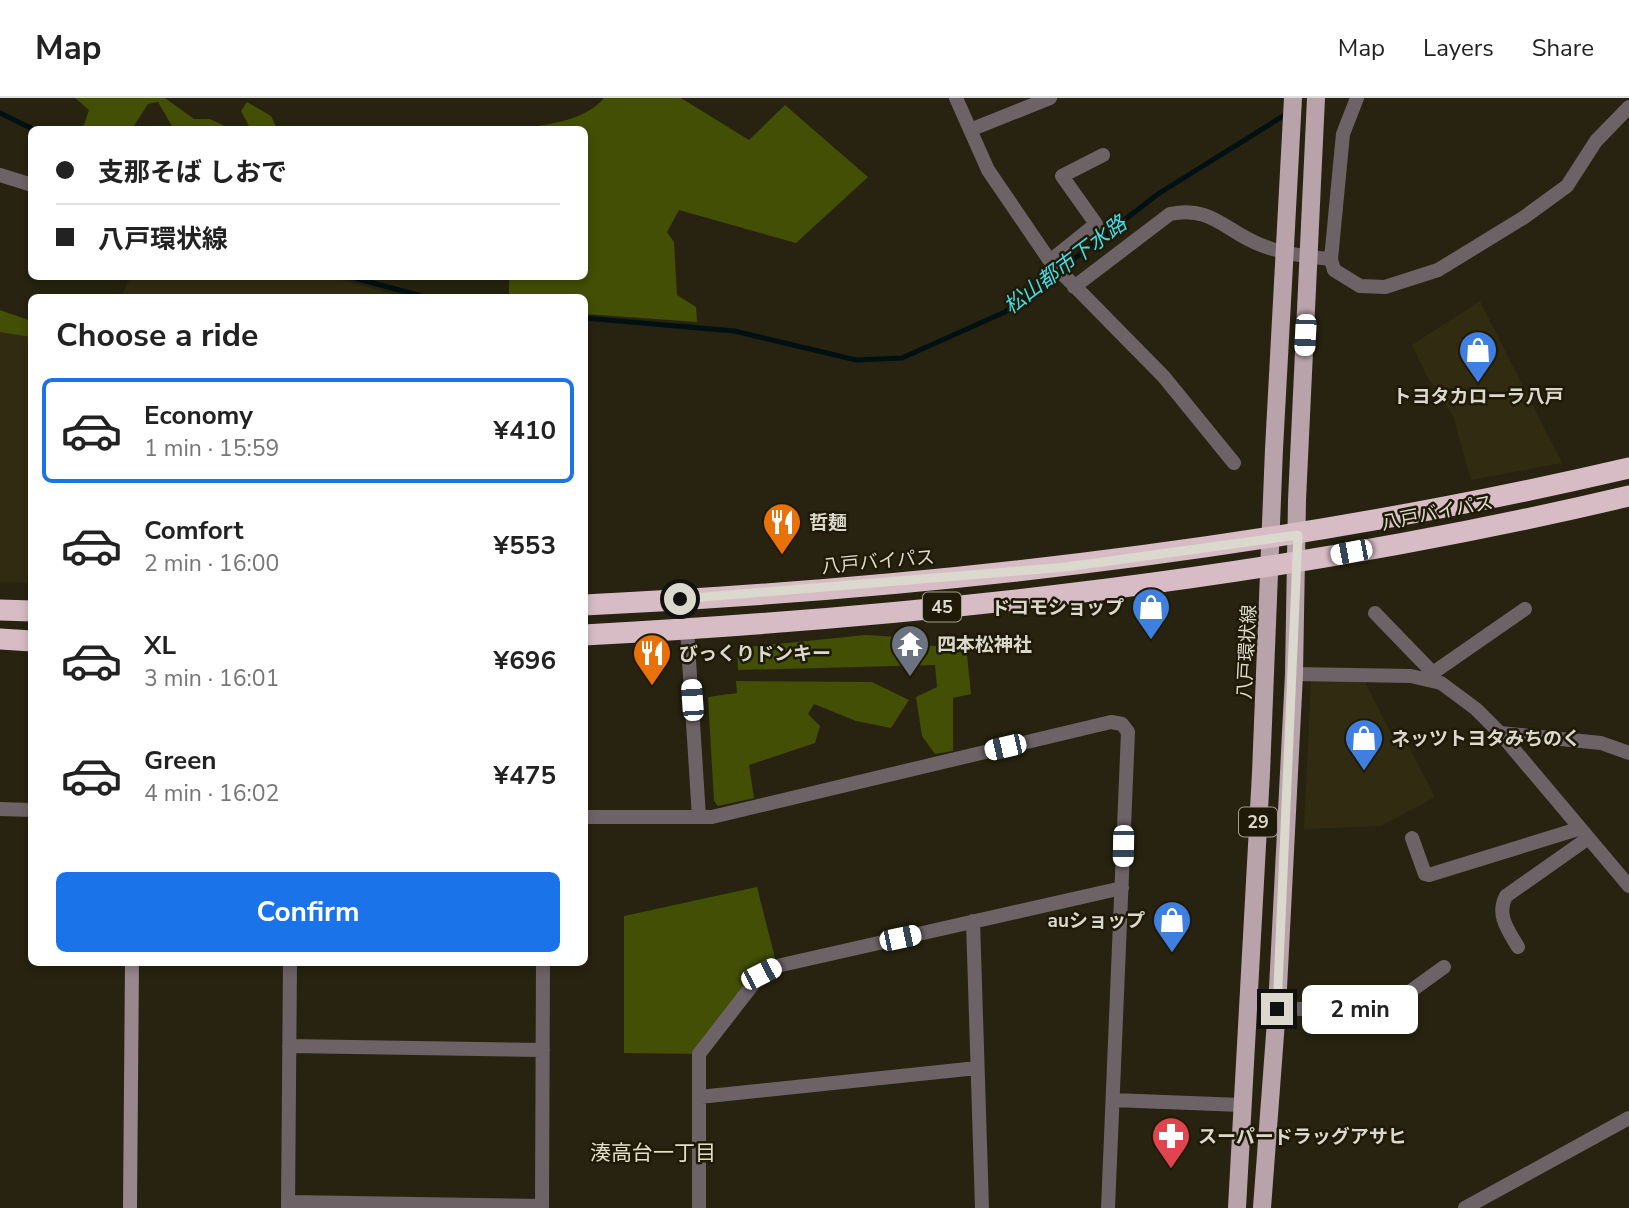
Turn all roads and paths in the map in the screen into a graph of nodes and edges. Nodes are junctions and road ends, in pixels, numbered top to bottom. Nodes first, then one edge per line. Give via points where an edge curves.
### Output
1 (956, 98) edge
2 (1050, 98) edge
3 (1293, 98) edge
4 (1316, 98) edge
5 (1357, 98) edge
6 (1629, 107) edge
7 (970, 130) junction
8 (1103, 155) dead end
9 (0, 175) edge
10 (28, 184) edge
11 (1285, 253) junction
12 (1309, 257) junction
13 (1331, 259) junction
14 (1050, 261) junction
15 (1074, 287) junction
16 (1234, 463) dead end
17 (1629, 468) edge
18 (1629, 496) edge
19 (1298, 535) junction
20 (1269, 540) junction
21 (1298, 562) junction
22 (1270, 567) junction
23 (588, 605) edge
24 (1525, 609) dead end
25 (0, 610) edge
26 (28, 611) edge
27 (1375, 613) dead end
28 (687, 629) junction
29 (588, 635) edge
30 (0, 639) edge
31 (28, 641) edge
32 (1294, 674) junction
33 (1430, 675) junction
34 (1500, 733) junction
35 (1629, 753) edge
36 (0, 809) edge
37 (28, 810) edge
38 (588, 817) edge
39 (699, 817) junction
40 (1583, 834) junction
41 (1412, 838) dead end
42 (1629, 886) edge
43 (1122, 888) junction
44 (973, 921) junction
45 (1518, 947) dead end
46 (132, 966) edge
47 (290, 966) edge
48 (544, 966) edge
49 (1444, 967) dead end
50 (1277, 1009) junction
51 (289, 1046) junction
52 (543, 1051) junction
53 (977, 1068) junction
54 (699, 1097) junction
55 (1113, 1100) junction
56 (1241, 1105) junction
57 (1629, 1118) edge
58 (288, 1205) edge
59 (542, 1207) edge
60 (130, 1208) edge
61 (699, 1208) edge
62 (982, 1208) edge
63 (1108, 1208) edge
64 (1237, 1208) edge
65 (1262, 1208) edge
66 (1465, 1208) edge

1 - 7 street
2 - 7 street
3 - 11 main road, 八戸環状線 / 29
4 - 12 main road, 29
5 - 13 street via 1343,134
6 - 13 street via 1596,141 1567,186 1438,270 1385,287 1360,286 1334,270
7 - 14 street via 994,180
8 - 14 street via 1062,176 1096,224
9 - 10 street
11 - 12 street
11 - 15 street via 1259,245 1205,213 1186,211 1170,214
11 - 20 main road, 八戸環状線 / 29
12 - 13 street
12 - 19 main road, 29
14 - 15 street
15 - 16 street via 1164,377
17 - 19 highway, 八戸バイパス / 45
18 - 21 highway, 八戸バイパス / 45
19 - 20 highway, 八戸バイパス / 45
19 - 21 main road, 29
20 - 22 main road, 八戸環状線 / 29
20 - 23 highway, 八戸バイパス / 45 via 1066,567
21 - 22 highway, 八戸バイパス / 45
21 - 32 main road, 29
22 - 28 highway, 八戸バイパス / 45 via 997,602
22 - 56 main road, 八戸環状線 / 29
24 - 33 street
25 - 26 highway
27 - 33 street
28 - 29 highway, 八戸バイパス / 45
28 - 39 street
30 - 31 highway
32 - 33 street
32 - 50 main road, 29
33 - 34 street
34 - 35 street via 1601,743
34 - 40 street
36 - 37 street
38 - 39 street
39 - 43 street via 1111,722 1122,724 1128,732
40 - 41 street via 1429,875
40 - 42 street
40 - 45 street via 1506,896 1502,916
43 - 44 street
43 - 55 street
44 - 53 street
44 - 54 street via 777,966 761,974 699,1054
46 - 60 street
47 - 51 street
48 - 52 street
49 - 50 street via 1408,993 1349,1011
50 - 65 main road, 29
51 - 52 street
51 - 58 street
52 - 59 street
53 - 54 street
53 - 62 street
54 - 61 street
55 - 56 street
55 - 63 street
56 - 64 main road, 八戸環状線 / 29
57 - 66 street
58 - 59 street

